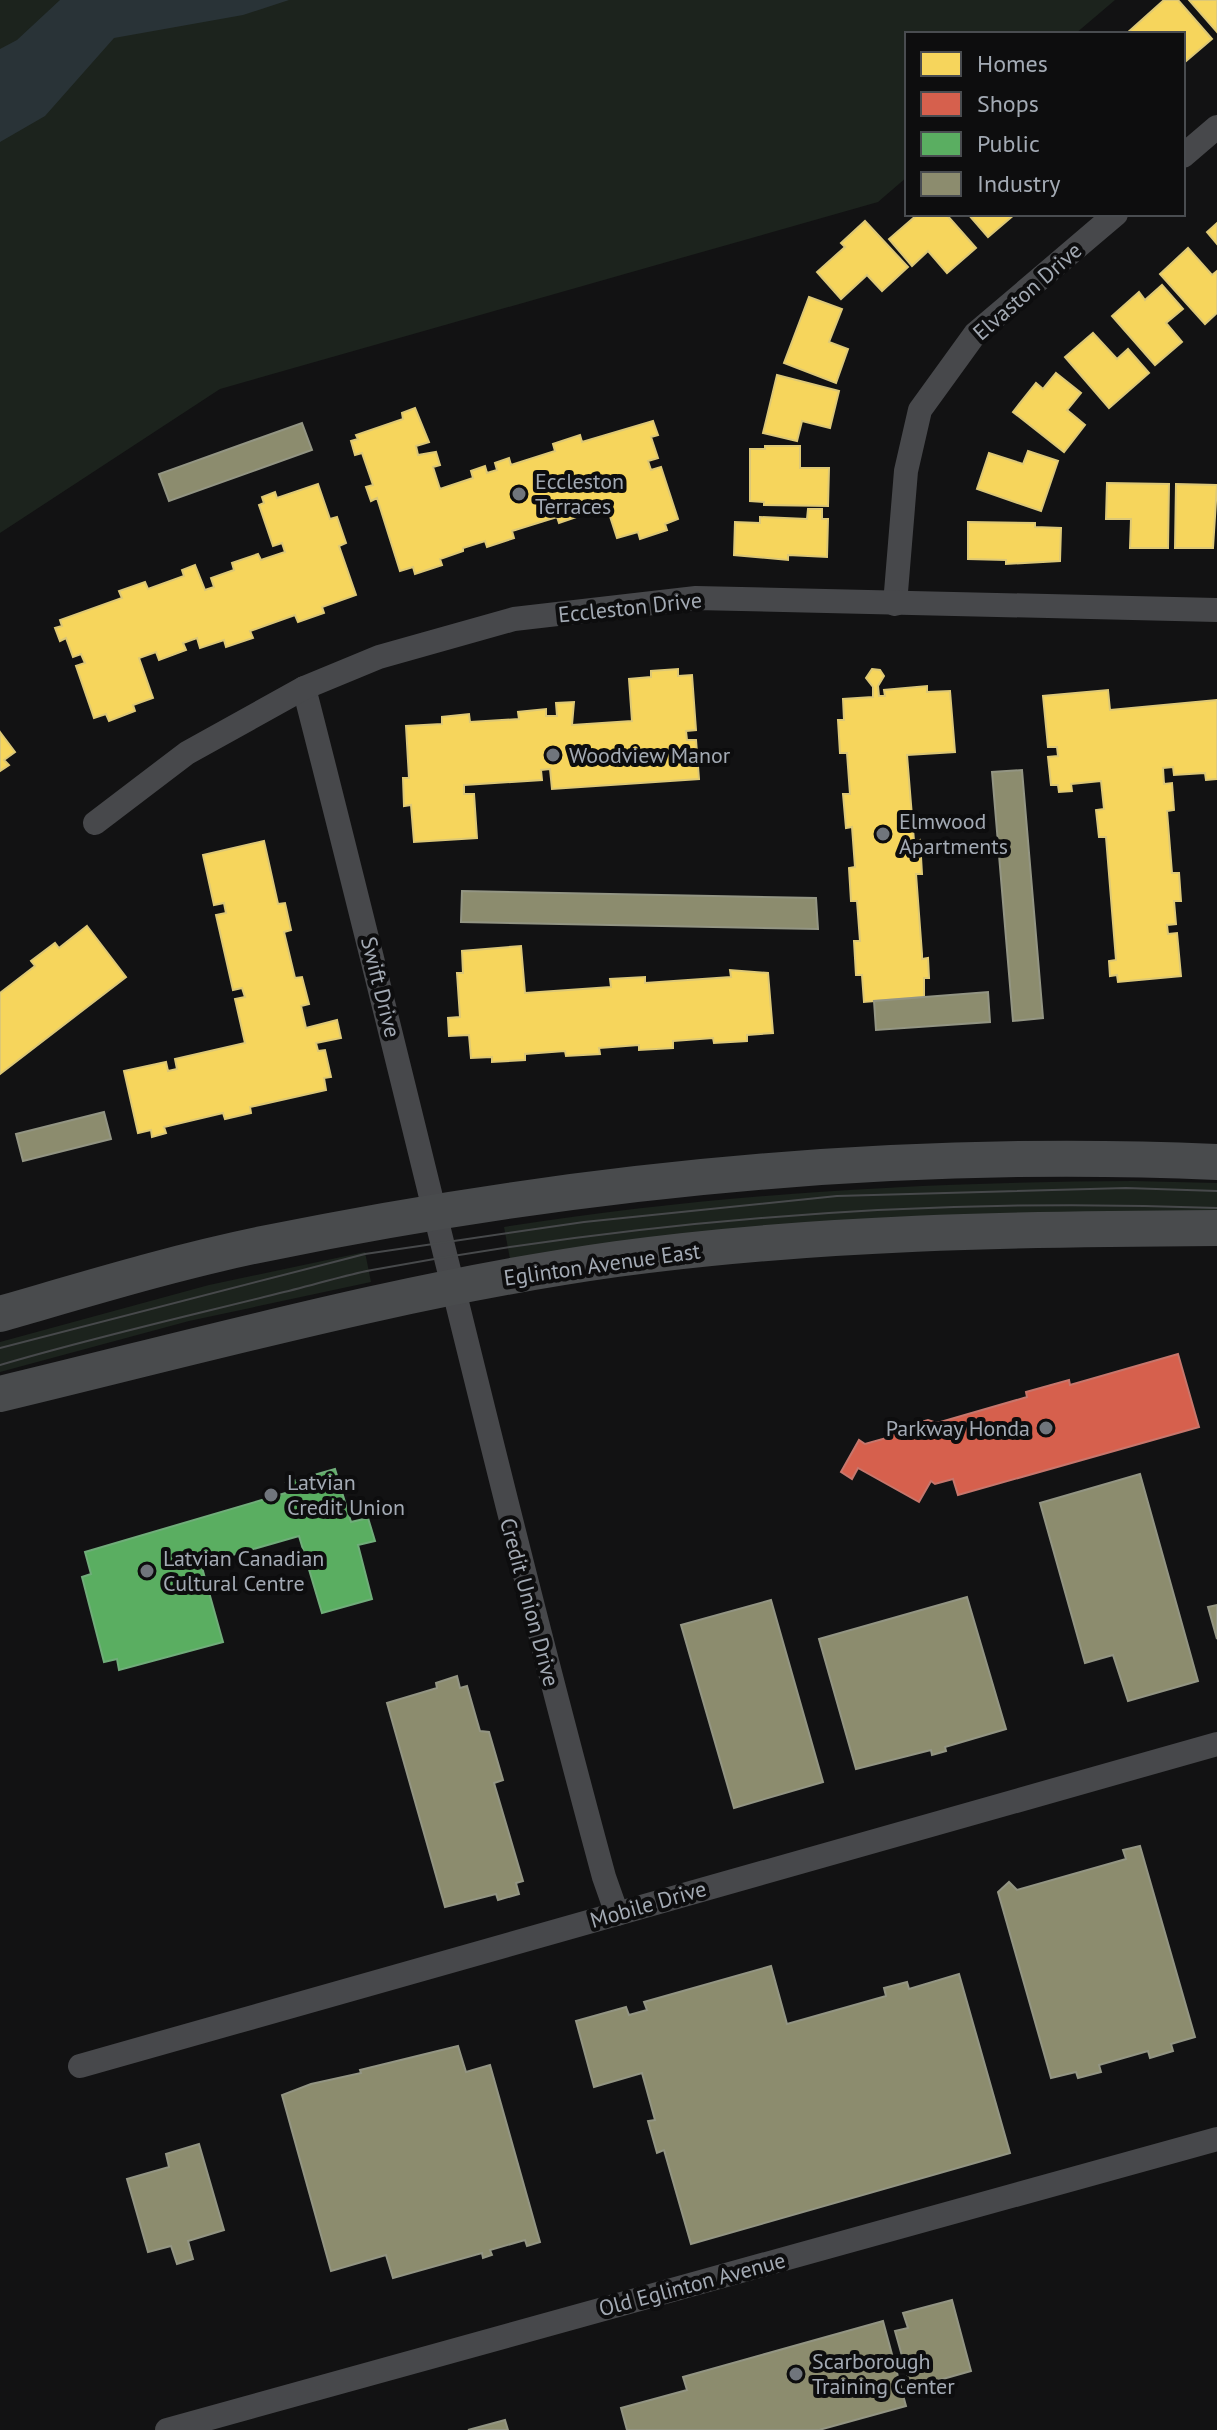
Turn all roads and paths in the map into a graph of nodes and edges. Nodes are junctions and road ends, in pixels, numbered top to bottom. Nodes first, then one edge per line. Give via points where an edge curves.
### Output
1 (1217, 127) edge
2 (1185, 154) edge
3 (1114, 216) edge
4 (895, 604) junction
5 (1217, 610) edge
6 (304, 688) junction
7 (95, 823) dead end
8 (1217, 1162) edge
9 (432, 1212) junction
10 (1217, 1228) edge
11 (452, 1288) junction
12 (0, 1314) edge
13 (0, 1394) edge
14 (1217, 1744) edge
15 (617, 1914) junction
16 (80, 2066) dead end
17 (1217, 2139) edge
18 (167, 2430) edge

1 - 2 street
3 - 4 street, Elvaston Drive via 975,334 920,410 906,471
4 - 5 street, Eccleston Drive
4 - 6 street, Eccleston Drive via 696,598 514,619 379,657
6 - 7 street, Eccleston Drive via 187,753
6 - 9 street, Swift Drive
8 - 9 main road via 1050,1159 837,1167 662,1180
9 - 11 street, Swift Drive
9 - 12 main road via 260,1245
10 - 11 main road, Eglinton Avenue East via 943,1230 801,1238 617,1260
11 - 13 main road, Eglinton Avenue East
11 - 15 street, Credit Union Drive via 555,1697
14 - 15 street, Mobile Drive
15 - 16 street, Mobile Drive
17 - 18 street, Old Eglinton Avenue

